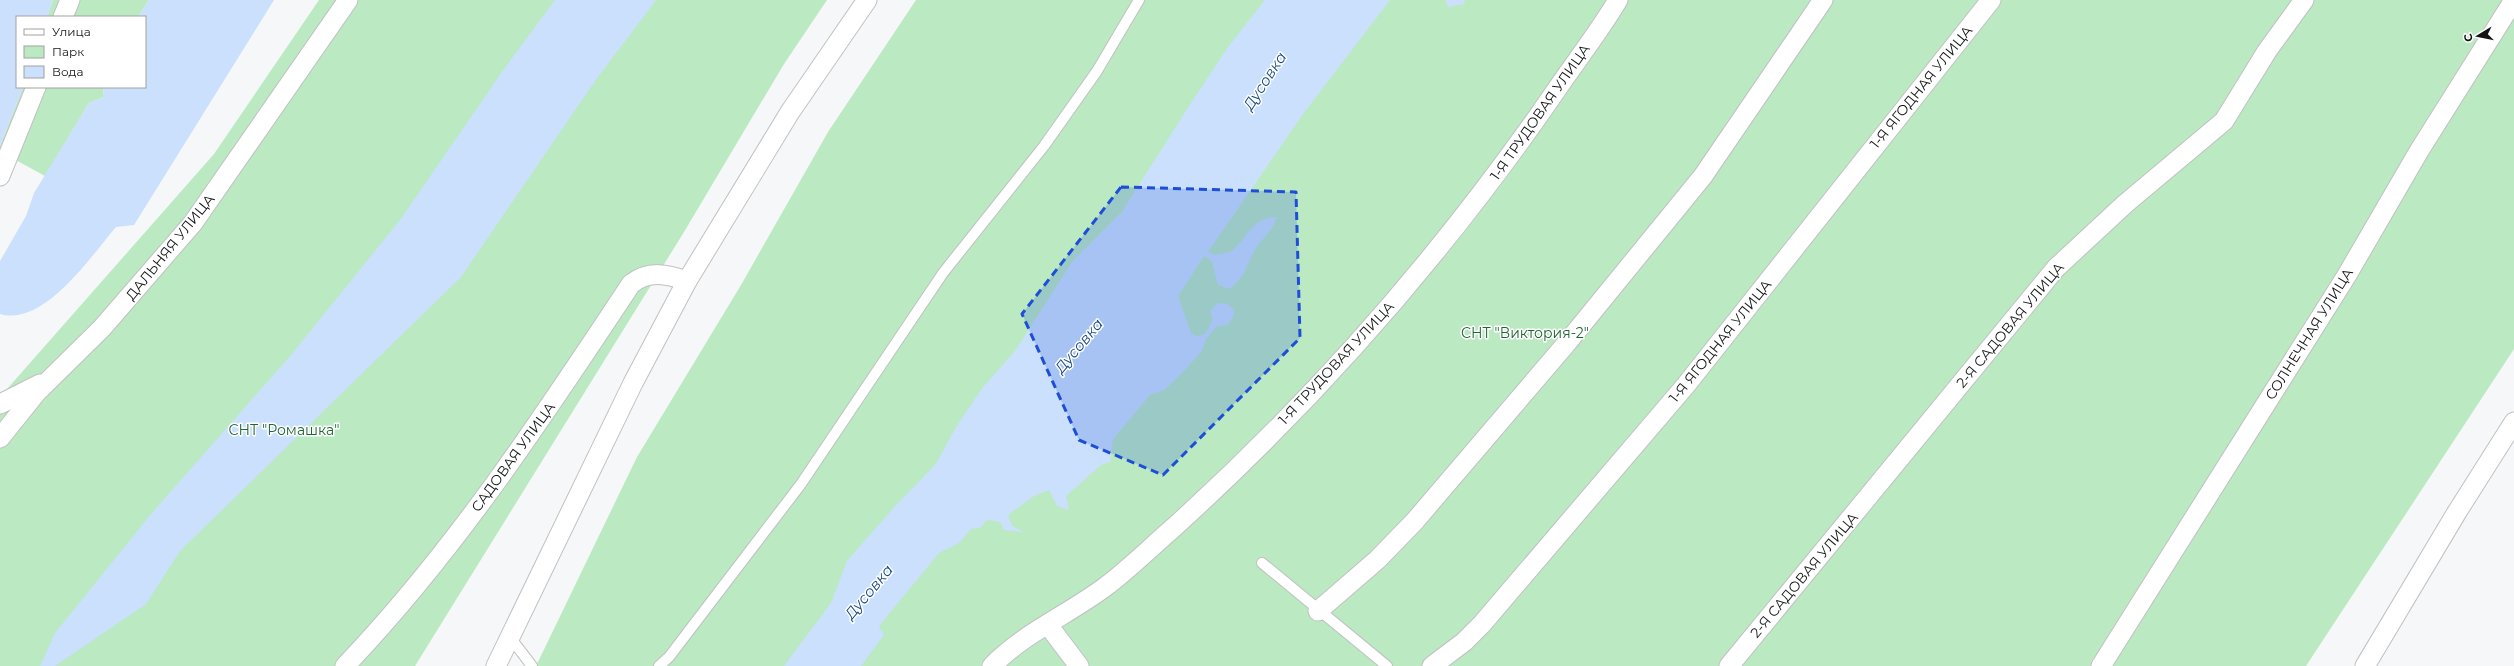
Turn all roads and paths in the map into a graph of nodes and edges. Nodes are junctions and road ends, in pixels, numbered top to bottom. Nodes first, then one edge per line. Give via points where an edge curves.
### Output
1 (70, 0) edge
2 (348, 0) edge
3 (867, 0) edge
4 (1139, 0) edge
5 (1618, 0) edge
6 (1823, 0) edge
7 (1991, 0) edge
8 (2304, 0) edge
9 (2514, 0) edge
10 (63, 16) edge
11 (36, 88) edge
12 (0, 176) edge
13 (687, 281) junction
14 (52, 378) junction
15 (0, 404) edge
16 (2514, 422) edge
17 (0, 438) edge
18 (1262, 563) dead end
19 (1318, 611) junction
20 (1048, 624) junction
21 (509, 636) junction
22 (345, 666) edge
23 (496, 666) edge
24 (532, 666) edge
25 (659, 666) edge
26 (992, 666) edge
27 (1079, 666) edge
28 (1387, 666) edge
29 (1432, 666) edge
30 (1729, 666) edge
31 (2101, 666) edge
32 (2365, 666) edge

1 - 10 street
2 - 14 street, ДАЛЬНЯЯ УЛИЦА via 193,223 102,328
3 - 13 street via 790,112
4 - 25 lane via 1093,77 1044,146 943,274 801,484 677,648
5 - 20 street, 1-Я ТРУДОВАЯ УЛИЦА via 1514,152 1429,260 1373,324 1251,453 1173,528 1106,586
6 - 19 street via 1703,176 1566,344 1414,522 1377,560
7 - 29 street, 1-Я ЯГОДНАЯ УЛИЦА via 1686,384 1482,624 1464,642
8 - 30 street, 2-Я САДОВАЯ УЛИЦА via 2267,51 2224,121 2125,204 2056,268
9 - 31 street, СОЛНЕЧНАЯ УЛИЦА via 2415,158 2347,275
11 - 12 street
13 - 21 street via 633,383
13 - 22 street, САДОВАЯ УЛИЦА via 665,274 650,274 631,284 540,421 442,555 402,605
14 - 15 street
14 - 17 street, ДАЛЬНЯЯ УЛИЦА
16 - 32 street
18 - 19 lane
19 - 28 lane
20 - 26 street, 1-Я ТРУДОВАЯ УЛИЦА via 1000,657
20 - 27 street
21 - 23 street
21 - 24 lane

